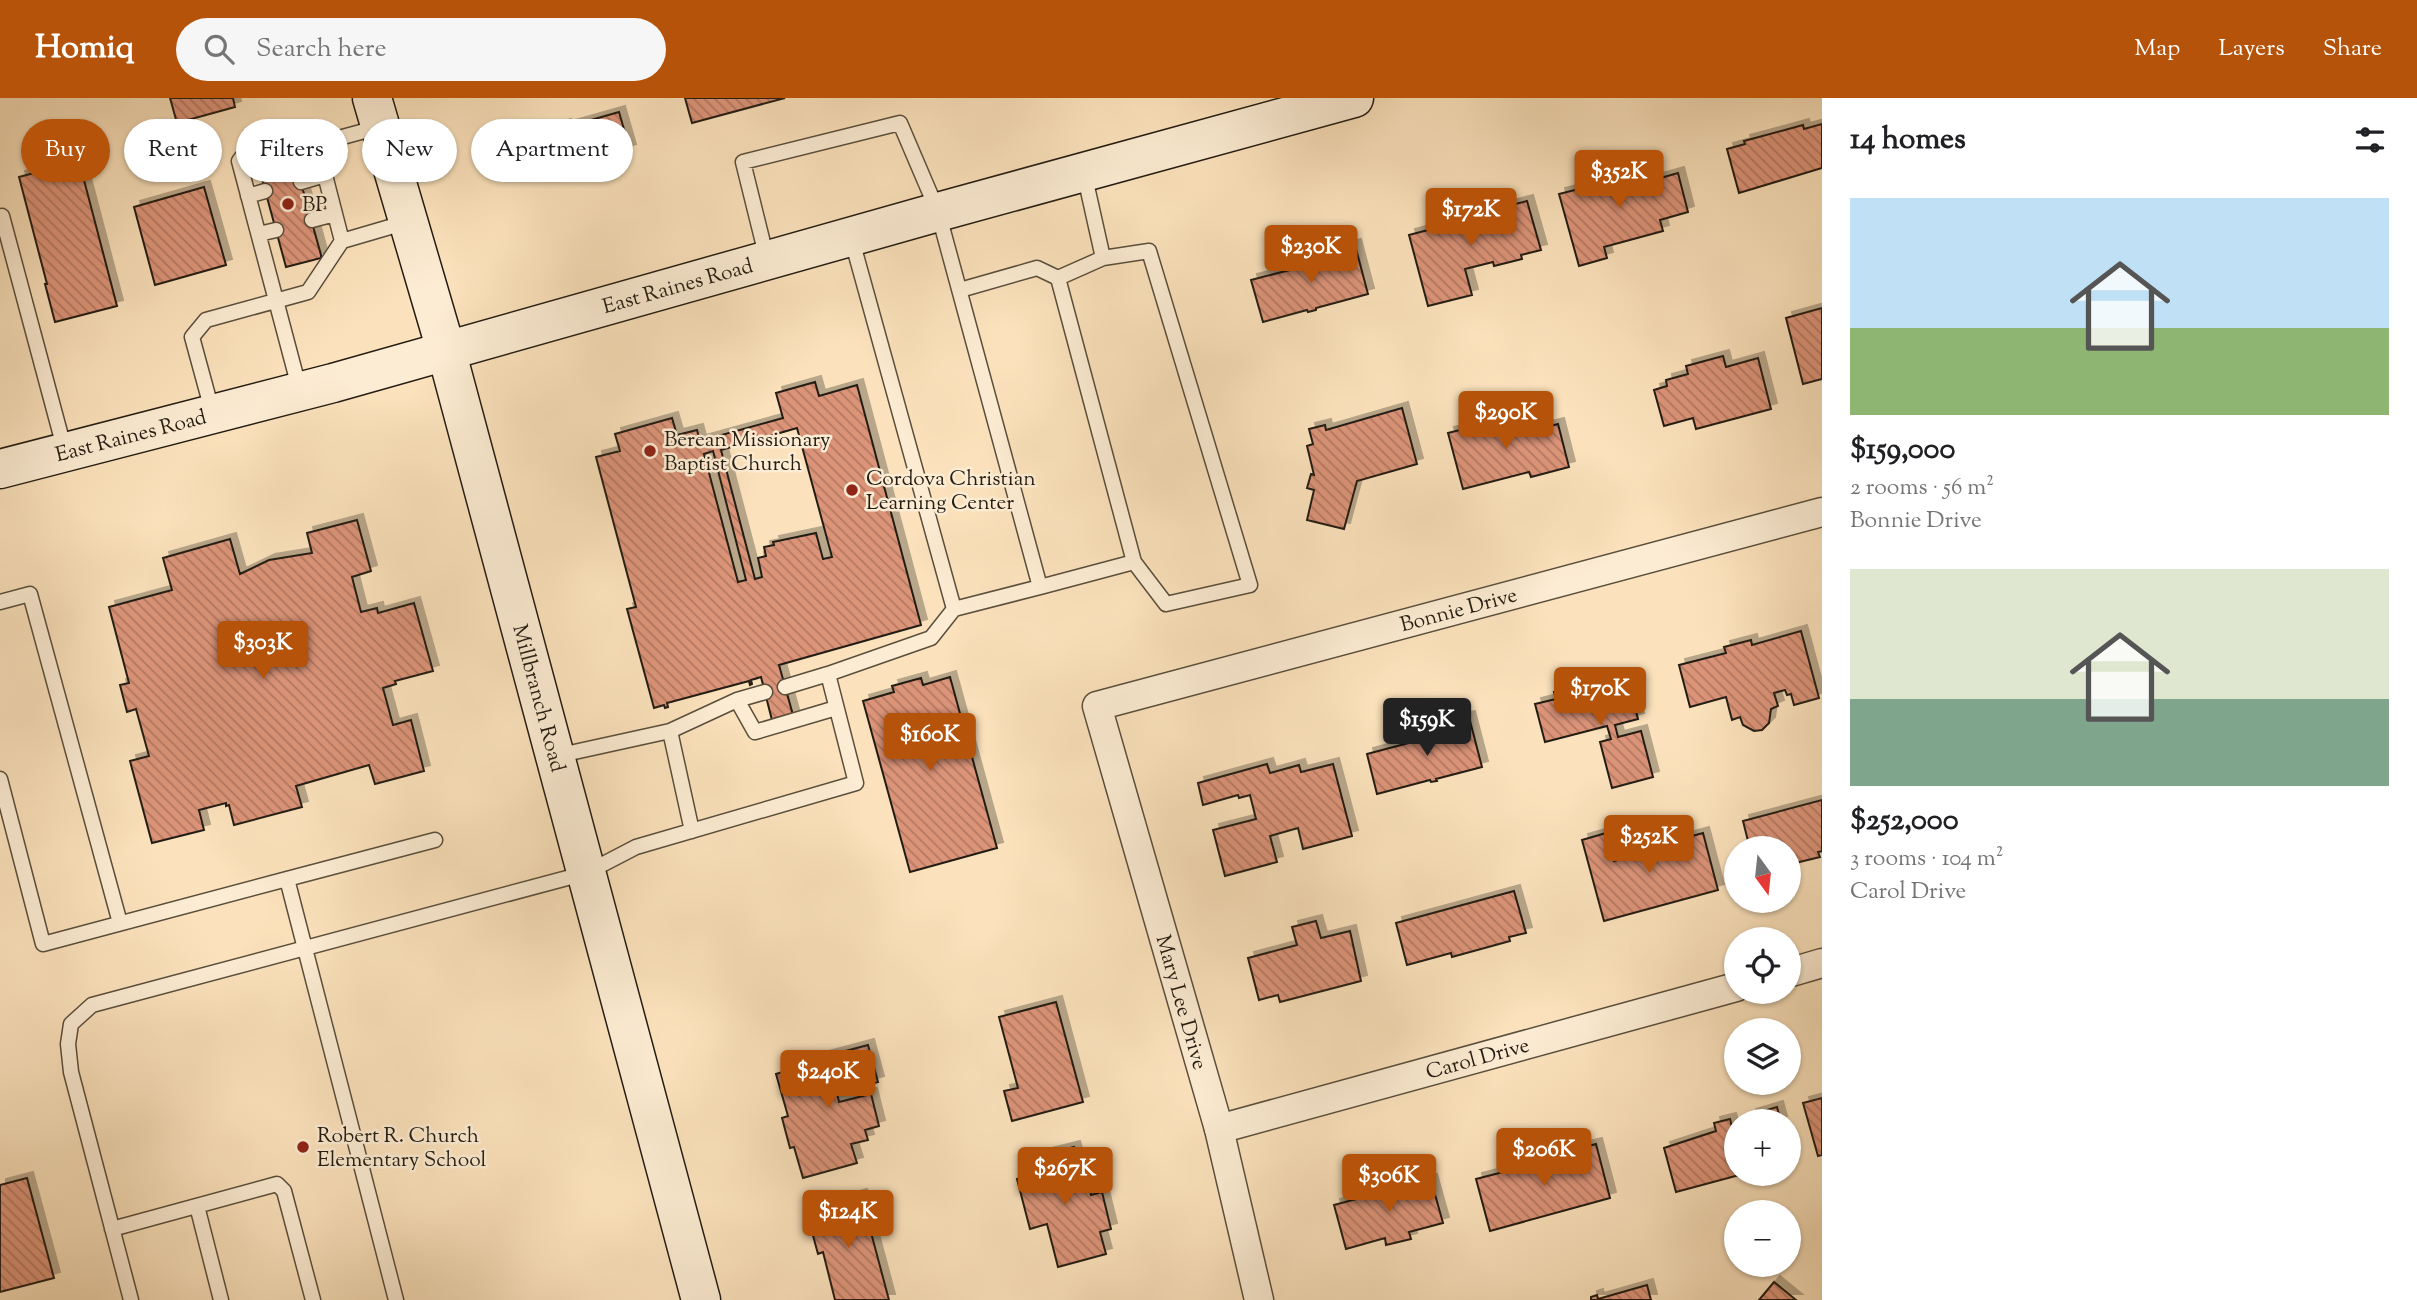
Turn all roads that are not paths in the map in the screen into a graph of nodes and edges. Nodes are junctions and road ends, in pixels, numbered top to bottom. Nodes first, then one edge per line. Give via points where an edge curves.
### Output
1 (1354, 98) edge
2 (1265, 110) edge
3 (376, 112) edge
4 (348, 128) edge
5 (1084, 173) junction
6 (244, 182) edge
7 (327, 182) edge
8 (265, 191) dead end
9 (248, 196) junction
10 (938, 212) junction
11 (335, 214) junction
12 (2, 216) edge
13 (312, 220) dead end
14 (409, 222) junction
15 (276, 230) dead end
16 (259, 234) junction
17 (851, 236) junction
18 (342, 241) junction
19 (1102, 258) junction
20 (768, 261) junction
21 (1058, 278) junction
22 (960, 290) junction
23 (276, 301) junction
24 (446, 350) junction
25 (300, 391) junction
26 (213, 414) junction
27 (65, 452) junction
28 (0, 469) edge
29 (1822, 512) edge
30 (1134, 562) junction
31 (1041, 587) junction
32 (0, 602) edge
33 (954, 609) junction
34 (828, 674) junction
35 (785, 687) dead end
36 (765, 692) dead end
37 (737, 700) junction
38 (1097, 706) joint
39 (836, 708) junction
40 (670, 730) junction
41 (555, 756) junction
42 (0, 779) edge
43 (692, 831) junction
44 (435, 840) dead end
45 (586, 873) junction
46 (287, 879) junction
47 (120, 923) junction
48 (305, 947) junction
49 (1822, 964) edge
50 (1801, 970) edge
51 (1724, 990) edge
52 (1219, 1129) junction
53 (197, 1206) junction
54 (112, 1229) junction
55 (131, 1300) edge
56 (221, 1300) edge
57 (313, 1300) edge
58 (396, 1300) edge
59 (701, 1300) edge
60 (1259, 1300) edge

1 - 2 main road, East Raines Road
2 - 5 main road, East Raines Road
3 - 4 lane
3 - 14 main road, Millbranch Road
5 - 10 main road, East Raines Road
5 - 19 lane
6 - 9 lane
7 - 11 lane
8 - 9 lane
9 - 16 lane
10 - 17 main road, East Raines Road
10 - 20 lane via 900,123 743,162
10 - 22 lane
11 - 13 lane
11 - 18 lane
12 - 27 lane
14 - 18 lane
14 - 24 main road, Millbranch Road
15 - 16 lane
16 - 23 lane
17 - 20 main road, East Raines Road
17 - 33 lane
18 - 23 lane via 308,292
19 - 21 lane
19 - 30 lane via 1149,251 1250,585 1166,604
20 - 24 main road, East Raines Road
21 - 22 lane via 1037,268
21 - 30 lane
22 - 31 lane
23 - 25 lane
23 - 26 lane via 206,320 192,337
24 - 25 main road, East Raines Road
24 - 41 main road, Millbranch Road
25 - 26 main road, East Raines Road
26 - 27 main road, East Raines Road
27 - 28 main road, East Raines Road
29 - 38 street, Bonnie Drive
30 - 31 lane
31 - 33 lane
32 - 47 lane via 30,594
33 - 34 lane via 931,638
34 - 35 lane
34 - 39 lane
36 - 37 lane
37 - 39 lane via 755,732
37 - 40 lane
38 - 52 street, Mary Lee Drive
39 - 43 lane via 856,783
40 - 41 lane
40 - 43 lane
41 - 45 main road, Millbranch Road
42 - 47 lane via 43,944
43 - 45 lane via 636,846
44 - 46 lane
45 - 48 lane
45 - 59 main road, Millbranch Road
46 - 47 lane
46 - 48 lane
48 - 54 lane via 92,1004 71,1024 71,1072
48 - 58 lane
49 - 50 street
51 - 52 street, Carol Drive
52 - 60 street, Mary Lee Drive
53 - 54 lane
53 - 56 lane
53 - 57 lane via 277,1184 284,1191
54 - 55 lane

